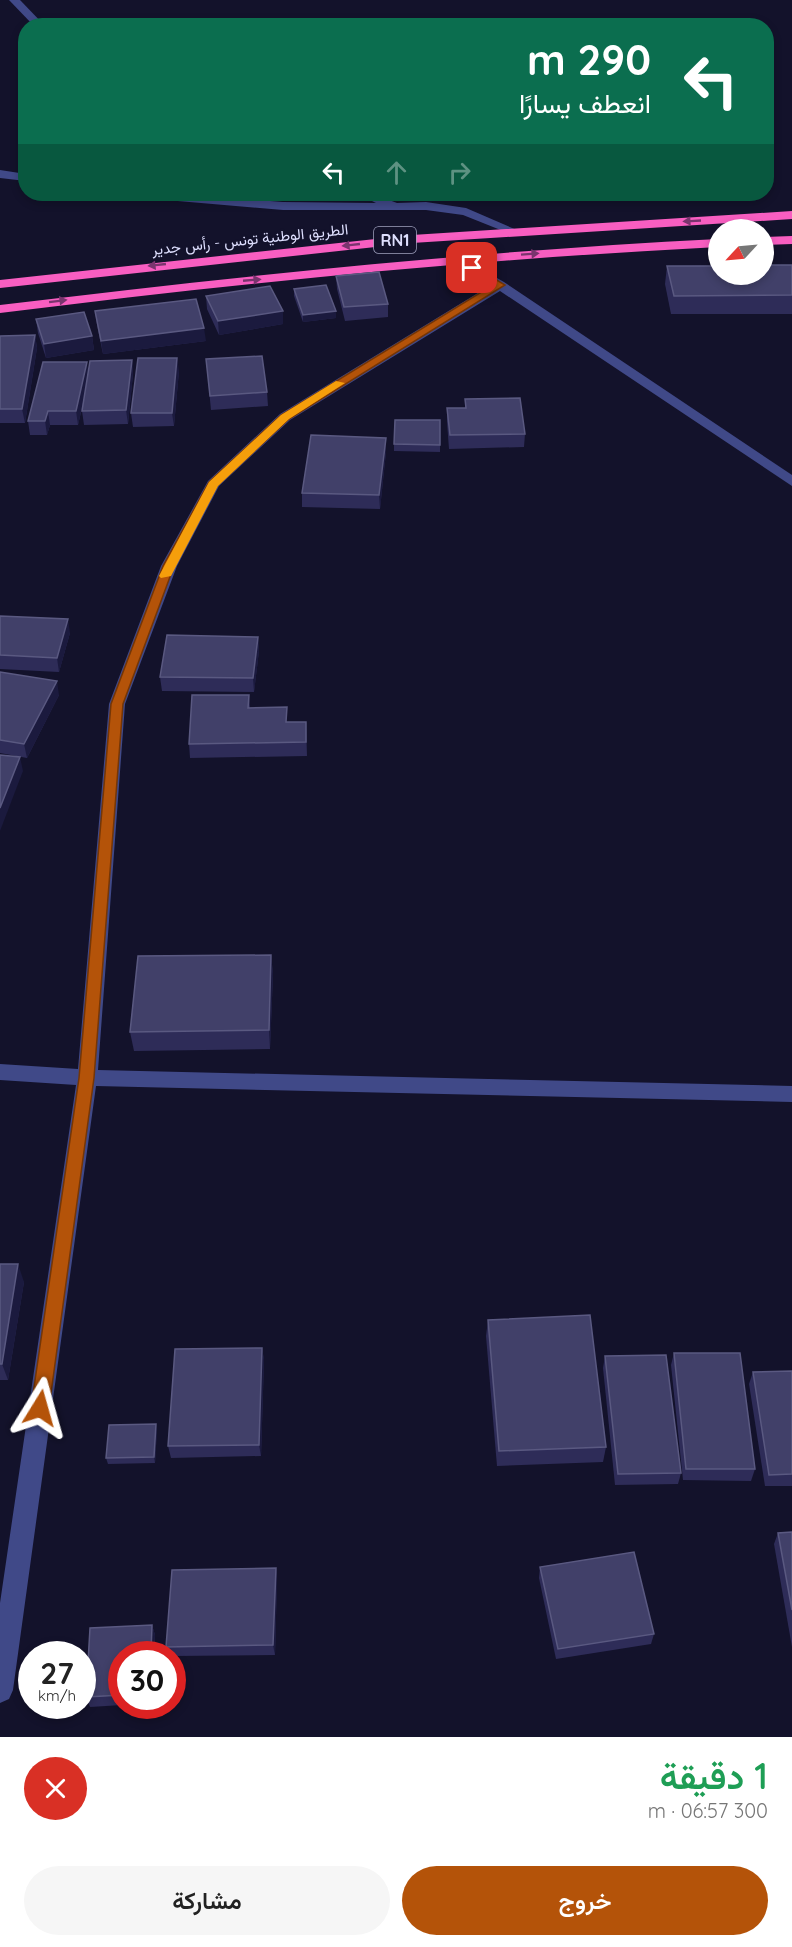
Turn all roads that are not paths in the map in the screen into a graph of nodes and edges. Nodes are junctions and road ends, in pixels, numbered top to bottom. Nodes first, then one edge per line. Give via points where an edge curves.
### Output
1 (14, 0) edge
2 (32, 18) edge
3 (0, 174) edge
4 (18, 177) edge
5 (225, 201) edge
6 (381, 201) edge
7 (395, 207) junction
8 (792, 215) edge
9 (513, 231) junction
10 (792, 240) edge
11 (774, 241) edge
12 (708, 244) edge
13 (458, 260) junction
14 (0, 284) edge
15 (500, 285) junction
16 (0, 309) edge
17 (792, 482) edge
18 (0, 1072) edge
19 (87, 1078) junction
20 (792, 1094) edge
21 (0, 1690) edge

1 - 2 street
3 - 4 street
5 - 7 street
6 - 7 street
7 - 9 street via 426,206 466,212
8 -> 9 highway, الطريق الوطنية تونس - رأس جدير / RN1
9 -> 14 highway, الطريق الوطنية تونس - رأس جدير / RN1 via 198,260
10 - 11 highway
13 -> 12 highway, RN1
13 - 15 street
16 -> 13 highway, RN1
15 - 17 street
15 - 19 street via 285,417 213,484 169,566 117,704
18 - 19 street
19 - 20 street
19 - 21 street

